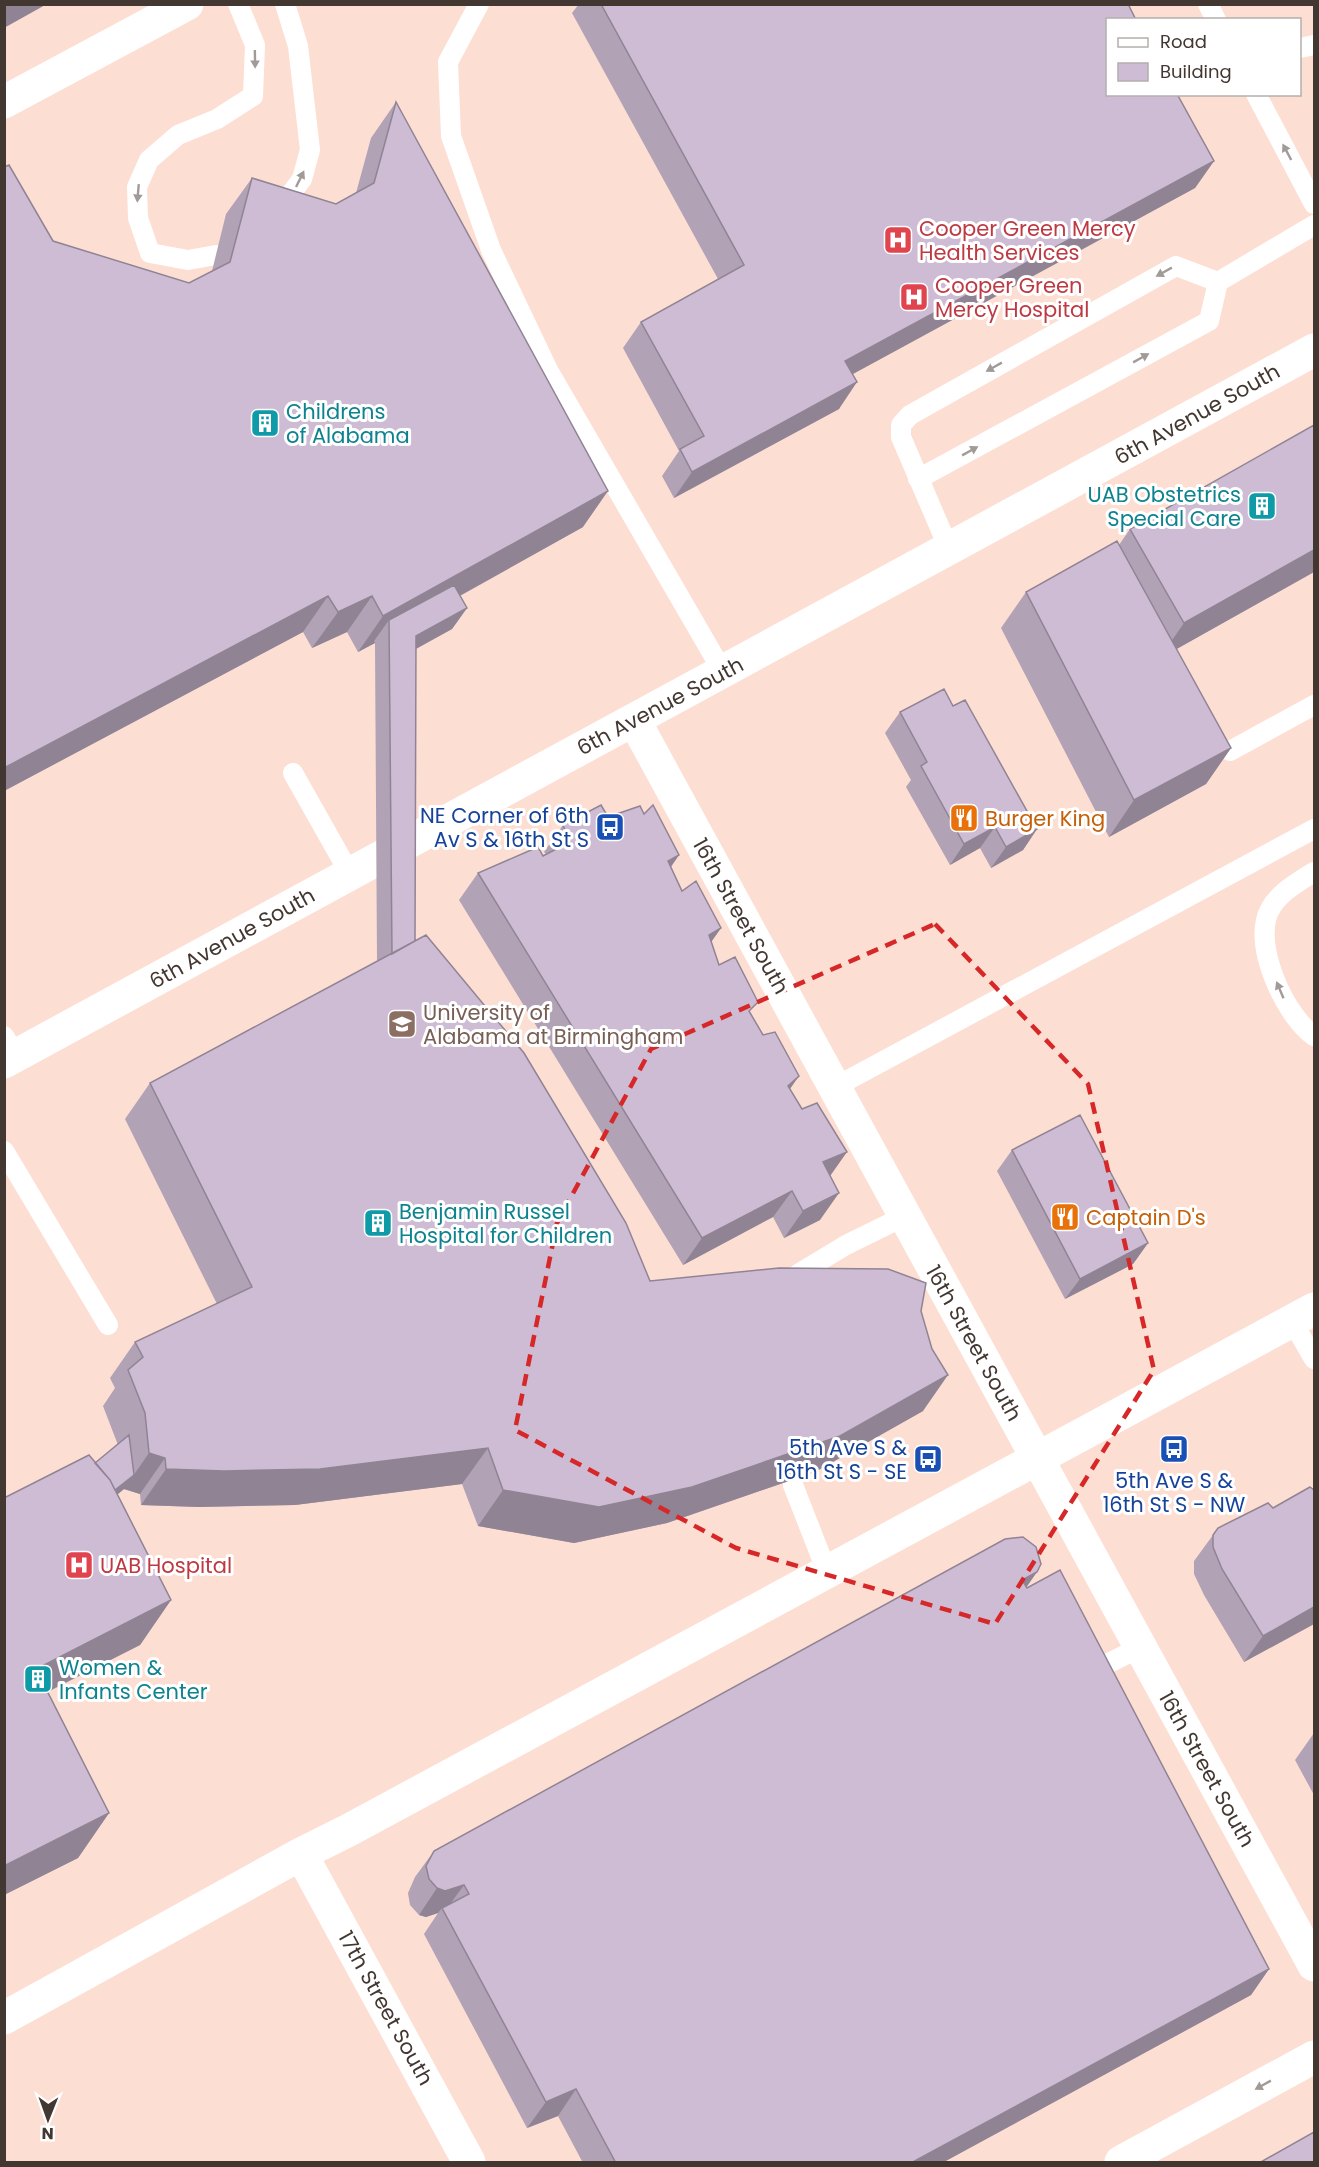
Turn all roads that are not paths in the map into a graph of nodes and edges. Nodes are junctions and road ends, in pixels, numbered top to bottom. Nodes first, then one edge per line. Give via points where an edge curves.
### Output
1 (187, 4) edge
2 (238, 4) edge
3 (285, 4) edge
4 (479, 4) edge
5 (1208, 4) edge
6 (1215, 18) edge
7 (1257, 96) edge
8 (4, 102) edge
9 (1314, 204) edge
10 (1314, 225) edge
11 (266, 226) edge
12 (216, 255) dead end
13 (1218, 282) junction
14 (1314, 350) edge
15 (918, 479) junction
16 (950, 549) junction
17 (723, 672) junction
18 (1314, 705) edge
19 (634, 720) junction
20 (1230, 751) edge
21 (292, 773) dead end
22 (1314, 830) edge
23 (1314, 872) edge
24 (350, 874) junction
25 (1314, 1036) edge
26 (8, 1051) edge
27 (835, 1088) junction
28 (4, 1151) edge
29 (905, 1216) junction
30 (787, 1308) edge
31 (1303, 1315) edge
32 (108, 1325) dead end
33 (1314, 1359) edge
34 (784, 1431) edge
35 (1038, 1458) junction
36 (827, 1572) junction
37 (1141, 1647) junction
38 (1083, 1676) edge
39 (302, 1854) junction
40 (1314, 1965) edge
41 (4, 2018) edge
42 (1314, 2057) edge
43 (462, 2160) edge
44 (1121, 2163) edge

1 - 8 street
2 -> 12 lane via 255,45 253,96 217,119 178,135 149,160 137,187 138,218 150,253 188,260
11 -> 3 lane via 302,179 310,150 298,46
4 - 17 lane via 448,62 451,136 491,250 548,370
5 - 6 lane
9 -> 7 lane
10 - 13 lane
15 -> 13 lane via 1209,321
13 -> 15 lane via 1176,266 910,415 901,425 901,437
14 - 16 street, 6th Avenue South
15 - 16 lane
16 - 17 street, 6th Avenue South
17 - 19 street, 6th Avenue South
18 - 20 lane
19 - 24 street, 6th Avenue South
19 - 27 street, 16th Street South
21 - 24 lane
22 - 27 lane
25 -> 23 lane via 1303,1028 1286,1004 1264,939 1266,918 1280,895
24 - 26 street, 6th Avenue South
27 - 29 street, 16th Street South
28 - 32 lane
29 - 30 lane via 798,1274
29 - 35 street, 16th Street South
31 - 33 lane
31 - 35 street
34 - 36 lane via 793,1485
35 - 36 street
35 - 37 street, 16th Street South
36 - 39 street
37 - 38 lane
37 - 40 street, 16th Street South
39 - 41 street
39 - 43 street, 17th Street South
42 -> 44 street

